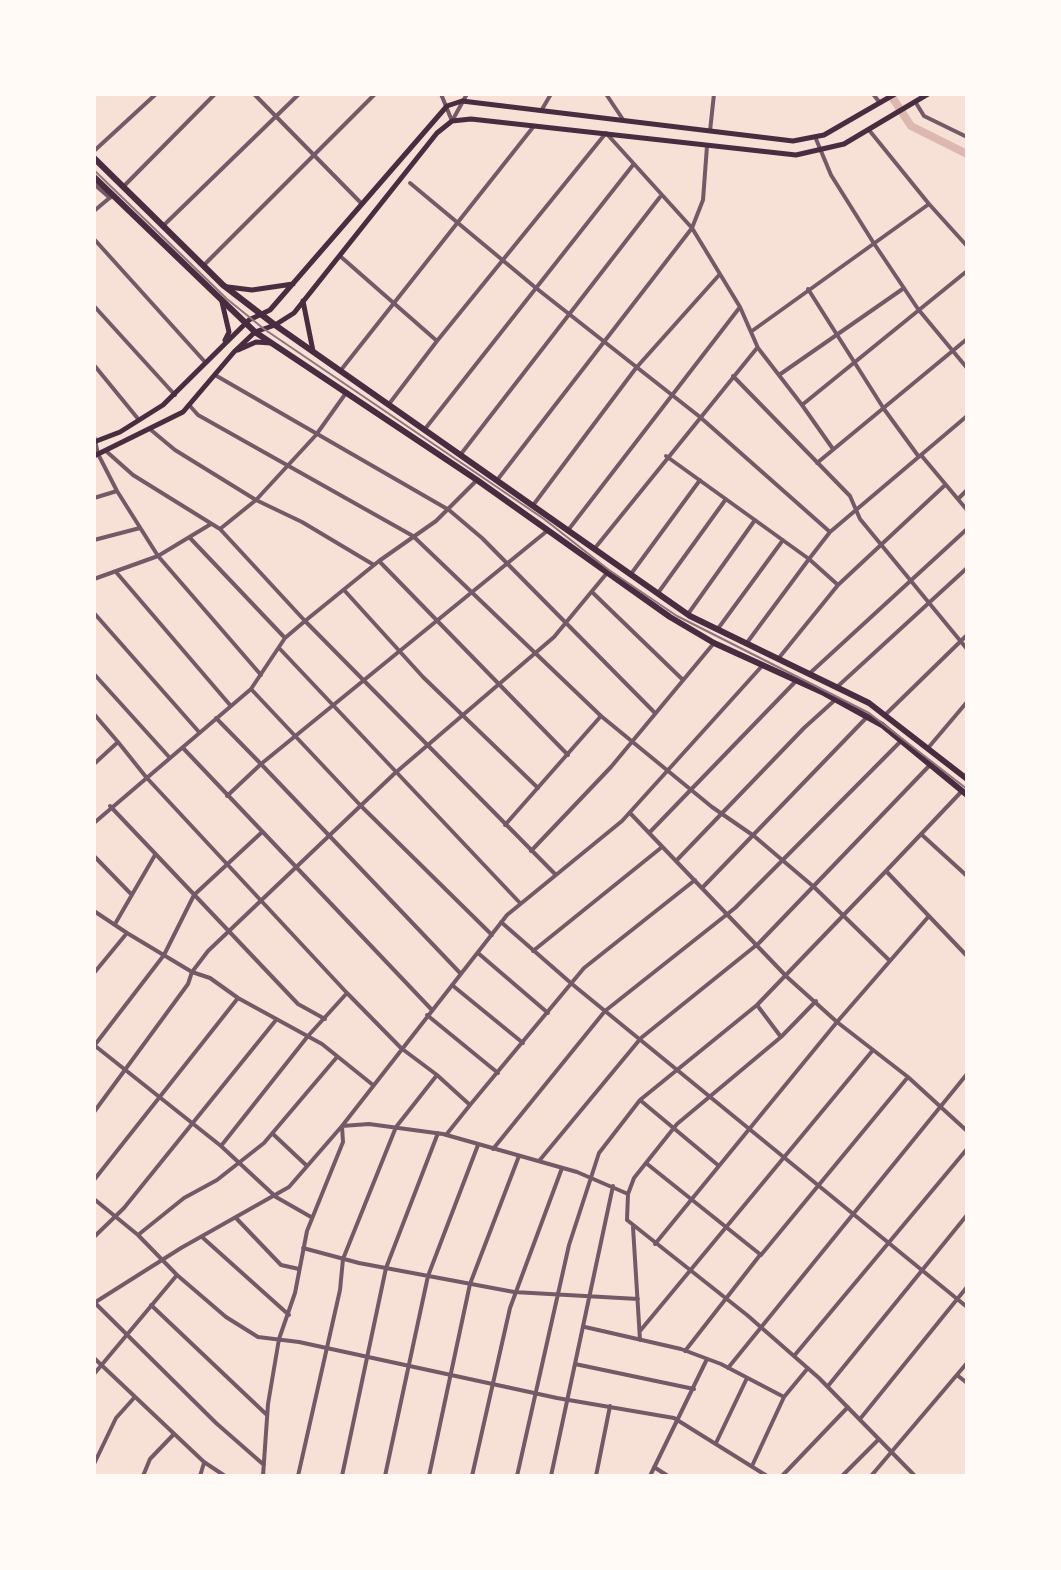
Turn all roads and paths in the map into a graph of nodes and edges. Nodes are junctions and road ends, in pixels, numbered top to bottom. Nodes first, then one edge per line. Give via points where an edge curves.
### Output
1 (156, 94) edge
2 (215, 94) edge
3 (254, 94) edge
4 (299, 94) edge
5 (375, 94) edge
6 (441, 94) edge
7 (467, 94) edge
8 (551, 94) edge
9 (606, 94) edge
10 (714, 94) edge
11 (873, 94) edge
12 (895, 94) edge
13 (928, 94) edge
14 (462, 101) junction
15 (883, 102) junction
16 (916, 103) junction
17 (447, 106) junction
18 (541, 111) junction
19 (276, 117) junction
20 (452, 121) junction
21 (624, 121) junction
22 (534, 126) junction
23 (869, 130) junction
24 (710, 132) junction
25 (606, 133) junction
26 (967, 137) edge
27 (816, 139) junction
28 (707, 146) junction
29 (94, 151) edge
30 (820, 152) junction
31 (313, 156) junction
32 (94, 158) edge
33 (633, 165) junction
34 (94, 177) edge
35 (410, 183) dead end
36 (94, 184) edge
37 (123, 186) junction
38 (111, 196) junction
39 (660, 197) junction
40 (929, 204) junction
41 (364, 206) junction
42 (94, 211) edge
43 (457, 221) junction
44 (164, 225) junction
45 (692, 228) junction
46 (94, 239) edge
47 (873, 242) junction
48 (967, 246) edge
49 (340, 256) junction
50 (502, 259) junction
51 (204, 266) junction
52 (967, 271) edge
53 (720, 274) junction
54 (294, 284) junction
55 (223, 285) junction
56 (536, 288) junction
57 (904, 288) junction
58 (808, 289) junction
59 (303, 301) junction
60 (222, 302) junction
61 (392, 303) junction
62 (94, 306) edge
63 (740, 307) junction
64 (918, 309) junction
65 (262, 314) junction
66 (569, 314) junction
67 (245, 323) junction
68 (275, 325) junction
69 (255, 332) junction
70 (752, 332) junction
71 (837, 336) junction
72 (967, 339) edge
73 (437, 341) junction
74 (605, 343) junction
75 (274, 344) junction
76 (223, 345) junction
77 (758, 348) junction
78 (313, 351) junction
79 (234, 352) junction
80 (952, 352) junction
81 (853, 361) junction
82 (94, 365) edge
83 (206, 365) junction
84 (636, 368) junction
85 (967, 368) edge
86 (341, 370) junction
87 (215, 375) junction
88 (779, 375) junction
89 (733, 376) junction
90 (347, 391) junction
91 (175, 395) junction
92 (674, 396) junction
93 (389, 404) junction
94 (802, 405) junction
95 (190, 406) junction
96 (884, 409) junction
97 (967, 416) edge
98 (700, 417) junction
99 (139, 420) junction
100 (425, 429) junction
101 (151, 430) junction
102 (316, 435) junction
103 (95, 439) edge
104 (834, 450) junction
105 (106, 451) junction
106 (461, 454) junction
107 (96, 455) edge
108 (666, 456) junction
109 (920, 456) junction
110 (817, 463) junction
111 (286, 467) junction
112 (498, 479) junction
113 (477, 480) junction
114 (700, 480) junction
115 (944, 486) junction
116 (967, 490) edge
117 (117, 491) junction
118 (94, 498) edge
119 (726, 499) junction
120 (958, 499) junction
121 (256, 500) junction
122 (534, 504) junction
123 (855, 508) junction
124 (449, 510) junction
125 (967, 510) edge
126 (755, 520) junction
127 (211, 524) junction
128 (140, 528) junction
129 (220, 529) junction
130 (569, 529) junction
131 (967, 529) edge
132 (547, 531) junction
133 (830, 532) junction
134 (413, 536) junction
135 (190, 538) junction
136 (94, 540) edge
137 (783, 540) junction
138 (883, 547) junction
139 (595, 548) junction
140 (158, 556) junction
141 (809, 559) junction
142 (379, 561) junction
143 (507, 563) junction
144 (374, 566) junction
145 (967, 568) edge
146 (116, 572) junction
147 (607, 573) junction
148 (631, 574) junction
149 (94, 579) edge
150 (910, 580) junction
151 (838, 585) junction
152 (344, 590) junction
153 (592, 592) junction
154 (471, 593) junction
155 (658, 593) junction
156 (928, 603) junction
157 (688, 614) junction
158 (95, 615) edge
159 (305, 621) junction
160 (437, 622) junction
161 (566, 622) junction
162 (717, 630) junction
163 (967, 635) edge
164 (285, 638) junction
165 (960, 641) junction
166 (714, 643) junction
167 (746, 644) junction
168 (280, 649) junction
169 (967, 649) edge
170 (401, 651) junction
171 (535, 655) junction
172 (778, 659) junction
173 (763, 666) junction
174 (94, 674) edge
175 (809, 674) junction
176 (261, 675) junction
177 (100, 680) junction
178 (366, 680) junction
179 (683, 680) junction
180 (796, 681) junction
181 (94, 685) edge
182 (500, 685) junction
183 (837, 687) junction
184 (251, 689) junction
185 (836, 699) junction
186 (967, 702) edge
187 (230, 705) junction
188 (333, 709) junction
189 (655, 713) junction
190 (94, 714) edge
191 (886, 714) junction
192 (464, 715) junction
193 (601, 716) junction
194 (868, 716) junction
195 (216, 718) junction
196 (199, 732) junction
197 (296, 737) junction
198 (902, 740) junction
199 (118, 742) junction
200 (632, 742) junction
201 (428, 746) junction
202 (183, 748) junction
203 (928, 748) junction
204 (568, 755) junction
205 (170, 758) junction
206 (94, 764) edge
207 (261, 764) junction
208 (930, 765) junction
209 (670, 771) junction
210 (394, 774) junction
211 (146, 777) junction
212 (967, 779) edge
213 (539, 789) junction
214 (691, 789) junction
215 (964, 793) edge
216 (227, 796) junction
217 (110, 806) junction
218 (361, 806) junction
219 (630, 813) junction
220 (721, 813) junction
221 (94, 823) edge
222 (505, 825) junction
223 (261, 833) junction
224 (649, 833) junction
225 (921, 834) junction
226 (329, 836) junction
227 (754, 836) junction
228 (663, 847) junction
229 (531, 851) junction
230 (155, 855) junction
231 (94, 856) edge
232 (782, 860) junction
233 (676, 861) junction
234 (229, 865) junction
235 (297, 866) junction
236 (886, 871) junction
237 (555, 874) junction
238 (967, 876) edge
239 (695, 880) junction
240 (703, 887) junction
241 (814, 887) junction
242 (132, 895) junction
243 (194, 895) junction
244 (262, 900) junction
245 (520, 903) junction
246 (94, 911) edge
247 (729, 913) junction
248 (845, 916) junction
249 (929, 916) junction
250 (501, 922) junction
251 (115, 924) junction
252 (228, 931) junction
253 (127, 933) junction
254 (492, 935) junction
255 (759, 943) junction
256 (533, 951) junction
257 (478, 953) junction
258 (164, 955) junction
259 (967, 956) edge
260 (889, 960) junction
261 (192, 972) junction
262 (94, 973) edge
263 (461, 974) junction
264 (787, 977) junction
265 (572, 984) junction
266 (452, 985) junction
267 (347, 993) junction
268 (238, 998) junction
269 (816, 1001) junction
270 (757, 1005) junction
271 (432, 1010) junction
272 (605, 1011) junction
273 (548, 1013) junction
274 (427, 1015) junction
275 (325, 1019) junction
276 (276, 1020) junction
277 (837, 1022) junction
278 (308, 1036) junction
279 (781, 1037) junction
280 (641, 1038) junction
281 (523, 1043) junction
282 (94, 1046) edge
283 (401, 1048) junction
284 (873, 1050) junction
285 (337, 1056) junction
286 (124, 1070) junction
287 (677, 1070) junction
288 (498, 1073) junction
289 (967, 1074) edge
290 (437, 1075) junction
291 (908, 1077) junction
292 (373, 1085) junction
293 (709, 1097) junction
294 (161, 1098) junction
295 (640, 1100) junction
296 (470, 1105) junction
297 (941, 1108) junction
298 (94, 1112) edge
299 (193, 1124) junction
300 (342, 1126) junction
301 (396, 1127) junction
302 (674, 1128) junction
303 (749, 1129) junction
304 (967, 1131) edge
305 (438, 1133) junction
306 (273, 1134) junction
307 (446, 1135) junction
308 (478, 1145) junction
309 (221, 1146) junction
310 (493, 1149) junction
311 (967, 1149) edge
312 (519, 1156) junction
313 (785, 1157) junction
314 (539, 1161) junction
315 (240, 1163) junction
316 (646, 1163) junction
317 (307, 1166) junction
318 (719, 1166) junction
319 (562, 1168) junction
320 (590, 1177) junction
321 (94, 1180) edge
322 (819, 1185) junction
323 (613, 1186) junction
324 (628, 1194) junction
325 (276, 1197) junction
326 (94, 1199) edge
327 (692, 1199) junction
328 (854, 1213) junction
329 (967, 1215) edge
330 (117, 1216) junction
331 (311, 1217) junction
332 (236, 1218) junction
333 (633, 1226) junction
334 (729, 1228) junction
335 (138, 1235) junction
336 (94, 1237) edge
337 (202, 1237) junction
338 (888, 1243) junction
339 (655, 1244) junction
340 (303, 1248) junction
341 (761, 1255) junction
342 (343, 1259) junction
343 (161, 1260) junction
344 (386, 1268) junction
345 (299, 1269) junction
346 (922, 1270) junction
347 (692, 1271) junction
348 (177, 1275) junction
349 (428, 1276) junction
350 (470, 1284) junction
351 (967, 1287) edge
352 (514, 1292) junction
353 (558, 1296) junction
354 (590, 1296) junction
355 (726, 1298) junction
356 (638, 1299) junction
357 (957, 1299) junction
358 (94, 1303) edge
359 (151, 1305) junction
360 (967, 1307) edge
361 (289, 1315) junction
362 (584, 1326) junction
363 (760, 1326) junction
364 (640, 1331) junction
365 (126, 1335) junction
366 (279, 1339) junction
367 (640, 1340) junction
368 (325, 1348) junction
369 (685, 1351) junction
370 (794, 1356) junction
371 (367, 1357) junction
372 (94, 1358) edge
373 (707, 1359) junction
374 (967, 1363) edge
375 (575, 1364) junction
376 (102, 1365) junction
377 (409, 1366) junction
378 (728, 1368) junction
379 (808, 1368) junction
380 (94, 1374) edge
381 (450, 1375) junction
382 (957, 1375) junction
383 (747, 1378) junction
384 (494, 1383) junction
385 (967, 1383) edge
386 (828, 1386) junction
387 (694, 1389) junction
388 (534, 1392) junction
389 (784, 1397) junction
390 (134, 1398) junction
391 (568, 1399) junction
392 (610, 1406) junction
393 (848, 1407) junction
394 (267, 1415) junction
395 (676, 1419) junction
396 (860, 1419) junction
397 (175, 1433) junction
398 (879, 1439) junction
399 (716, 1443) junction
400 (892, 1452) junction
401 (204, 1462) junction
402 (94, 1464) edge
403 (264, 1465) junction
404 (752, 1466) junction
405 (654, 1467) junction
406 (907, 1468) junction
407 (143, 1476) edge
408 (200, 1476) edge
409 (225, 1476) edge
410 (263, 1476) edge
411 (298, 1476) edge
412 (342, 1476) edge
413 (385, 1476) edge
414 (429, 1476) edge
415 (472, 1476) edge
416 (517, 1476) edge
417 (551, 1476) edge
418 (596, 1476) edge
419 (650, 1476) edge
420 (668, 1476) edge
421 (767, 1476) edge
422 (782, 1476) edge
423 (842, 1476) edge
424 (871, 1476) edge
425 (900, 1476) edge
426 (915, 1476) edge

1 - 29 street
2 - 37 street
3 - 19 street
4 - 19 street
5 - 31 street
6 - 17 street
7 - 14 street
8 - 18 street
9 - 21 street
10 - 24 street
11 - 15 street
12 - 15 main road
13 - 16 main road
14 - 17 main road
14 - 18 main road
14 - 20 street
15 - 27 main road
16 - 23 main road
16 - 26 street via 924,116
17 - 20 street
17 - 41 main road
18 - 21 main road
19 - 31 street
19 - 44 street
20 - 22 main road
20 - 49 main road
21 - 24 main road
22 - 25 main road
22 - 43 street
23 - 30 main road
23 - 40 street
24 - 27 main road
25 - 28 main road
25 - 33 street
25 - 50 street
27 - 30 street
28 - 30 main road via 796,155
28 - 45 street via 703,200
30 - 47 street
31 - 41 street
31 - 51 street
32 - 37 main road
33 - 39 street
33 - 56 street
34 - 38 main road
35 - 43 street
36 - 38 street
37 - 44 main road
38 - 42 street
38 - 60 main road
39 - 45 street
39 - 66 street
40 - 47 street
40 - 48 street
41 - 54 main road
43 - 50 street
43 - 61 street
44 - 51 main road
45 - 53 street
45 - 74 street
46 - 83 street
47 - 57 street
47 - 58 street
49 - 59 main road
49 - 61 street
50 - 56 street
50 - 73 street
51 - 55 main road
52 - 64 street
53 - 63 street
53 - 84 street
54 - 55 main road via 252,290
54 - 65 main road
55 - 65 main road
56 - 66 street
56 - 100 street
57 - 64 street
57 - 71 street
58 - 70 street
58 - 71 street
59 - 68 main road
59 - 78 main road
60 - 67 main road
60 - 76 main road via 229,332
61 - 73 street
61 - 86 street
62 - 91 street
63 - 70 street
63 - 92 street
64 - 80 street
64 - 81 street
65 - 67 main road
65 - 68 main road
66 - 74 street
66 - 106 street
67 - 69 main road
67 - 76 main road
68 - 69 main road
68 - 78 main road
69 - 75 main road
69 - 79 main road
70 - 77 street
71 - 81 street
71 - 88 street
72 - 80 street
73 - 93 street
74 - 84 street
74 - 112 street
75 - 79 main road via 256,342
75 - 90 main road
76 - 83 main road
77 - 88 street
77 - 89 street
78 - 86 main road
79 - 87 main road
80 - 85 street
80 - 96 street
81 - 94 street
81 - 96 street
82 - 99 street
83 - 91 main road
84 - 92 street
84 - 122 street
86 - 93 main road
87 - 95 main road
87 - 102 street
88 - 94 street
89 - 98 street
89 - 110 street
90 - 102 street
90 - 113 main road
91 - 99 main road
92 - 98 street
92 - 130 street
93 - 100 main road
94 - 104 street
95 - 101 main road
95 - 111 street
96 - 104 street
96 - 109 street
97 - 109 street
98 - 108 street
98 - 133 street
99 - 103 main road
100 - 106 main road
101 - 105 main road
101 - 121 street
102 - 111 street
102 - 124 street
103 - 107 street
104 - 110 street
105 - 107 main road
105 - 127 street via 133,475
106 - 112 main road
107 - 117 street
108 - 114 street
108 - 139 street
109 - 115 street
109 - 123 street
110 - 123 street
111 - 121 street
111 - 134 street
112 - 122 main road
113 - 124 street
113 - 132 main road
114 - 119 street
114 - 148 street
115 - 120 street
115 - 138 street
116 - 120 street
117 - 118 street
117 - 128 street
119 - 126 street
119 - 155 street
120 - 125 street
121 - 129 street
121 - 144 street
122 - 130 main road
123 - 133 street
123 - 138 street
124 - 134 street
124 - 143 street
126 - 137 street
126 - 157 street
127 - 129 street
127 - 135 street
128 - 136 street
128 - 140 street
129 - 159 street
130 - 139 main road
131 - 150 street
132 - 143 street
132 - 147 main road
133 - 141 street
134 - 142 street
134 - 154 street
135 - 140 street
135 - 164 street
137 - 141 street
137 - 162 street
138 - 150 street
138 - 151 street
139 - 148 main road
140 - 146 street
140 - 176 street
141 - 151 street
141 - 167 street
142 - 144 street
142 - 160 street
143 - 154 street
143 - 161 street
144 - 152 street
145 - 156 street
146 - 149 street
146 - 187 street
147 - 153 street
147 - 166 main road
148 - 155 main road
150 - 156 street
150 - 175 street
151 - 172 street
152 - 159 street
152 - 170 street
153 - 161 street
153 - 179 street
154 - 160 street
154 - 171 street
155 - 157 main road
156 - 165 street
156 - 183 street
157 - 162 main road
158 - 196 street
159 - 164 street
159 - 178 street
160 - 170 street
160 - 182 street
161 - 171 street
161 - 189 street
162 - 167 main road
163 - 165 street
164 - 168 street
165 - 169 street
165 - 191 street
166 - 173 main road
166 - 179 street
167 - 172 main road
168 - 176 street
168 - 188 street
170 - 178 street
170 - 192 street
171 - 182 street
171 - 193 street
172 - 175 main road
173 - 180 main road
173 - 209 street
174 - 177 street
175 - 183 main road
176 - 184 street
177 - 181 street
177 - 205 street
178 - 188 street
178 - 201 street
179 - 189 street
180 - 185 main road
180 - 214 street
182 - 192 street
182 - 204 street
183 - 191 main road
184 - 187 street
184 - 197 street
185 - 194 main road
185 - 220 street
186 - 203 street
187 - 195 street
188 - 197 street
188 - 210 street
189 - 200 street
190 - 199 street
191 - 203 main road
192 - 201 street
192 - 213 street
193 - 200 street
193 - 204 street
194 - 198 main road
194 - 227 street
195 - 196 street
195 - 207 street
196 - 202 street
197 - 207 street
197 - 218 street
198 - 208 main road
198 - 232 street
199 - 206 street
199 - 211 street
200 - 209 street
200 - 229 street
201 - 210 street
201 - 222 street
202 - 205 street
202 - 216 street
203 - 212 main road
204 - 213 street
205 - 211 street
207 - 216 street
207 - 226 street
208 - 215 main road
208 - 241 street
209 - 214 street
209 - 219 street
210 - 218 street
210 - 245 street
211 - 217 street
211 - 234 street
213 - 222 street
214 - 220 street
214 - 224 street
215 - 225 street
216 - 223 street
217 - 221 street
217 - 230 street
218 - 226 street
218 - 254 street
219 - 224 street
219 - 237 street
220 - 227 street
220 - 233 street
222 - 229 street
223 - 234 street
223 - 235 street
224 - 228 street
225 - 236 street
225 - 238 street
226 - 235 street
226 - 263 street
227 - 232 street
227 - 240 street
228 - 233 street
228 - 256 street
229 - 237 street
230 - 242 street
230 - 243 street
231 - 242 street
232 - 241 street
232 - 247 street
233 - 239 street
234 - 243 street
234 - 244 street
235 - 244 street
235 - 271 street
236 - 248 street
236 - 249 street
237 - 245 street
239 - 240 street
239 - 265 street via 584,968
240 - 247 street
241 - 248 street
241 - 255 street
242 - 251 street
243 - 252 street
243 - 258 street
244 - 252 street
244 - 267 street
245 - 250 street
246 - 251 street
247 - 255 street
247 - 272 street
248 - 260 street
248 - 264 street
249 - 259 street
249 - 260 street
250 - 254 street
250 - 256 street
251 - 253 street
252 - 261 street
252 - 275 street via 298,1004
253 - 258 street
253 - 262 street
254 - 257 street
255 - 264 street
255 - 280 street
256 - 265 street
257 - 263 street
257 - 273 street
258 - 261 street
258 - 282 street
260 - 277 street
261 - 268 street
261 - 286 street
263 - 266 street
264 - 269 street
264 - 270 street
265 - 272 street
265 - 273 street
266 - 271 street
266 - 281 street
267 - 275 street
267 - 283 street
268 - 276 street
268 - 294 street
269 - 277 street
269 - 279 street
270 - 279 street
270 - 287 street
271 - 274 street
272 - 280 street
272 - 310 street
273 - 281 street
274 - 283 street
274 - 288 street
275 - 278 street
276 - 278 street
276 - 299 street
277 - 284 street
277 - 303 street
278 - 285 street
278 - 309 street
279 - 293 street
280 - 287 street
280 - 314 street
281 - 288 street
282 - 286 street
283 - 290 street
283 - 292 street
284 - 291 street
284 - 313 street
285 - 292 street
285 - 306 street
286 - 294 street
286 - 298 street
287 - 293 street
287 - 295 street
288 - 296 street
289 - 297 street
290 - 296 street
290 - 301 street
291 - 297 street
291 - 322 street
292 - 300 street
293 - 302 street
293 - 303 street
294 - 299 street
294 - 321 street
295 - 302 street
295 - 320 street via 599,1153
296 - 307 street
297 - 304 street
297 - 328 street
299 - 309 street
299 - 330 street
300 - 301 street
300 - 317 street
300 - 331 street via 343,1142
301 - 305 street
301 - 342 street
302 - 316 street
302 - 318 street
303 - 313 street
303 - 318 street
305 - 307 street
305 - 344 street
306 - 315 street
306 - 317 street
307 - 308 street
308 - 310 street
308 - 349 street
309 - 315 street
310 - 312 street
311 - 338 street
312 - 314 street
312 - 350 street
313 - 322 street
313 - 334 street
314 - 319 street
315 - 325 street
315 - 335 street
316 - 324 street
316 - 327 street
317 - 325 street
318 - 327 street
319 - 320 street
319 - 352 street
320 - 323 street
320 - 353 street
322 - 328 street
322 - 341 street
323 - 324 street
323 - 354 street
324 - 333 street via 627,1220
325 - 331 street
325 - 332 street
326 - 330 street
327 - 334 street
327 - 339 street
328 - 338 street
328 - 363 street
329 - 346 street
330 - 335 street
330 - 336 street
331 - 340 street
332 - 337 street
332 - 345 street via 281,1265
333 - 339 street
333 - 356 street
334 - 341 street
334 - 347 street
335 - 343 street
337 - 343 street
337 - 361 street
338 - 346 street
338 - 370 street
339 - 347 street
340 - 342 street
340 - 345 street
341 - 355 street
342 - 344 street
342 - 368 street
343 - 348 street
343 - 358 street
344 - 349 street
344 - 371 street
345 - 361 street
346 - 357 street
346 - 386 street
347 - 355 street
347 - 364 street
348 - 359 street
348 - 366 street via 242,1329
349 - 350 street
349 - 377 street
350 - 352 street
350 - 381 street
351 - 357 street
352 - 353 street
352 - 384 street
353 - 354 street
353 - 388 street
354 - 356 street
354 - 362 street
355 - 363 street
355 - 369 street
356 - 364 street
357 - 360 street
357 - 396 street
358 - 365 street
359 - 365 street
359 - 394 street
361 - 366 street
362 - 367 street
362 - 375 street
363 - 370 street
363 - 378 street
364 - 367 street
365 - 376 street
365 - 403 street
366 - 368 street
366 - 394 street
367 - 369 street
368 - 371 street
368 - 411 street
369 - 373 street
370 - 379 street
371 - 377 street
371 - 412 street
372 - 376 street
373 - 378 street
373 - 387 street
374 - 382 street
375 - 387 street
375 - 391 street
376 - 380 street
376 - 390 street
377 - 381 street
377 - 413 street
378 - 383 street
379 - 386 street
379 - 389 street
381 - 384 street
381 - 414 street
382 - 385 street
382 - 400 street
383 - 389 street
383 - 399 street
384 - 388 street
384 - 415 street
386 - 393 street
387 - 395 street
388 - 391 street
388 - 416 street
389 - 404 street
390 - 397 street
390 - 402 street via 116,1418
391 - 392 street
391 - 417 street
392 - 395 street
392 - 418 street
393 - 396 street
393 - 422 street
394 - 403 street
395 - 399 street
395 - 405 street
396 - 398 street
397 - 401 street
397 - 407 street via 158,1448
398 - 400 street
398 - 423 street
399 - 404 street
400 - 406 street
400 - 424 street
401 - 408 street
401 - 409 street
403 - 410 street
404 - 421 street
405 - 419 street
405 - 420 street
406 - 425 street
406 - 426 street

